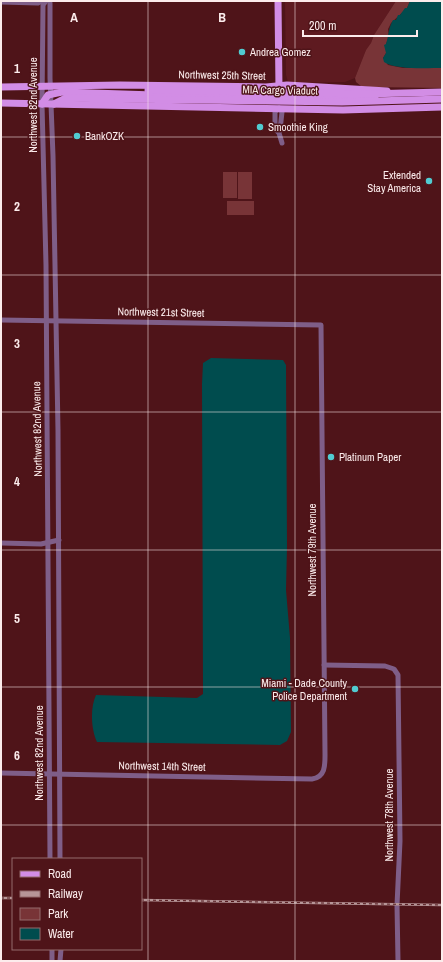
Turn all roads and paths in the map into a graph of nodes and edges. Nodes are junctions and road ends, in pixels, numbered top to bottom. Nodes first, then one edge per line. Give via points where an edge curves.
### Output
1 (42, 1) edge
2 (47, 1) edge
3 (278, 1) edge
4 (1, 2) edge
5 (50, 85) junction
6 (42, 86) junction
7 (279, 86) junction
8 (1, 87) edge
9 (125, 90) junction
10 (402, 91) junction
11 (442, 92) edge
12 (51, 93) junction
13 (116, 96) junction
14 (279, 97) junction
15 (442, 99) edge
16 (1, 103) edge
17 (42, 104) junction
18 (52, 104) junction
19 (442, 107) edge
20 (279, 108) junction
21 (282, 143) dead end
22 (44, 206) junction
23 (54, 206) junction
24 (1, 320) edge
25 (46, 320) junction
26 (56, 321) junction
27 (321, 324) joint
28 (59, 540) junction
29 (1, 543) edge
30 (48, 543) junction
31 (324, 665) junction
32 (1, 773) edge
33 (49, 774) junction
34 (60, 774) junction
35 (321, 775) joint
36 (50, 858) edge
37 (60, 858) edge
38 (52, 950) edge
39 (61, 950) edge
40 (52, 961) edge
41 (60, 961) edge
42 (398, 961) edge

1 - 4 street
2 - 5 street, Northwest 82nd Avenue via 50,3
2 - 6 street, Northwest 82nd Avenue via 42,5
3 - 7 main road
5 - 6 main road, Northwest 25th Street
5 - 7 main road, Northwest 25th Street
5 - 9 main road via 62,88
5 - 12 street, Northwest 82nd Avenue
6 - 8 main road, Northwest 25th Street
6 - 17 street, Northwest 82nd Avenue
7 - 10 main road, Northwest 25th Street
7 - 14 main road
9 - 11 main road, MIA Cargo Viaduct, bridge via 366,94
9 - 13 main road
10 - 11 main road, Northwest 25th Street
10 - 14 main road via 385,96 366,97
12 - 13 main road
12 - 17 main road via 45,97
12 - 18 street, Northwest 82nd Avenue
13 - 14 main road
13 - 15 main road, MIA Cargo Viaduct, bridge via 342,102
13 - 18 main road via 66,98
14 - 20 main road
16 - 17 main road
17 - 18 main road
17 - 22 street, Northwest 82nd Avenue
18 - 20 main road
18 - 23 street, Northwest 82nd Avenue
19 - 20 main road via 355,110
20 - 21 street via 275,112 276,129
22 - 23 street
22 - 25 street, Northwest 82nd Avenue
23 - 26 street, Northwest 82nd Avenue
24 - 25 street, Northwest 21st Street
25 - 26 street, Northwest 21st Street
25 - 30 street, Northwest 82nd Avenue
26 - 27 street, Northwest 21st Street
26 - 28 street, Northwest 82nd Avenue
27 - 31 street, Northwest 79th Avenue
28 - 30 street
28 - 34 street, Northwest 82nd Avenue
29 - 30 street
30 - 33 street, Northwest 82nd Avenue
31 - 35 street, Northwest 79th Avenue via 325,763
31 - 42 street, Northwest 78th Avenue via 385,666 394,669 398,675
32 - 33 street, Northwest 14th Street
33 - 34 street, Northwest 14th Street
33 - 36 street, Northwest 82nd Avenue
34 - 35 street, Northwest 14th Street via 309,779
34 - 37 street, Northwest 82nd Avenue
38 - 40 street
39 - 41 street

